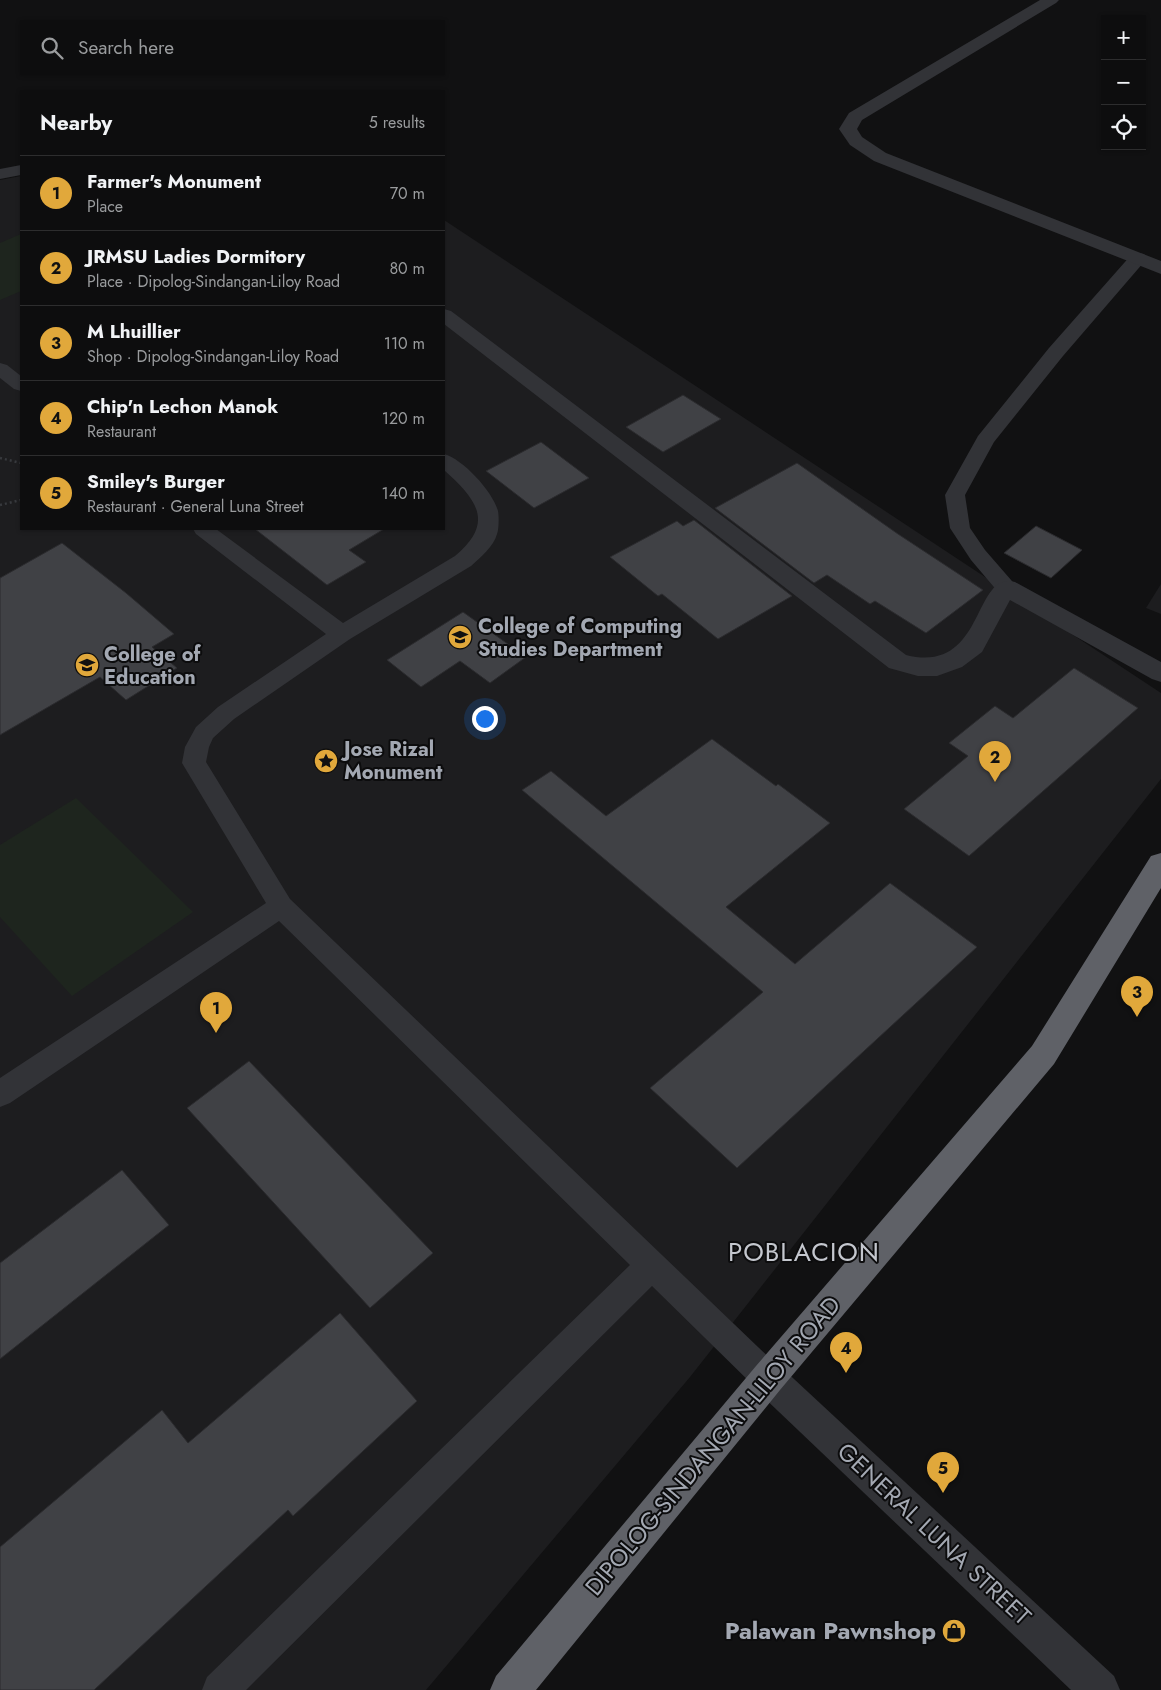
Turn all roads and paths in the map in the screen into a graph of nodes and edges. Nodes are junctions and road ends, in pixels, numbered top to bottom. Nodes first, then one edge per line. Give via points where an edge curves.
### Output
1 (1051, 0) edge
2 (20, 170) edge
3 (0, 174) edge
4 (1138, 258) junction
5 (1161, 268) edge
6 (445, 316) edge
7 (0, 368) edge
8 (20, 384) edge
9 (0, 458) edge
10 (445, 461) edge
11 (20, 463) edge
12 (20, 500) edge
13 (0, 505) edge
14 (204, 530) edge
15 (1007, 588) junction
16 (342, 634) junction
17 (1161, 673) edge
18 (1161, 864) edge
19 (281, 906) junction
20 (0, 1094) edge
21 (652, 1265) junction
22 (768, 1378) junction
23 (220, 1690) edge
24 (510, 1690) edge
25 (1100, 1690) edge

1 - 4 street via 854,117 848,129 856,141 880,157
2 - 3 lane
4 - 5 street
4 - 15 lane via 1056,352 986,440 956,495 960,528
6 - 15 street via 898,662 918,667 953,661 973,646
7 - 8 lane
9 - 11 path
10 - 16 lane via 474,486 488,511 487,534 463,561
12 - 13 path
14 - 16 lane
15 - 17 street
16 - 19 lane via 226,713 204,733 194,763
18 - 22 highway, DIPOLOG-SINDANGAN-LILOY ROAD via 1043,1056
19 - 20 lane
19 - 21 lane
21 - 22 lane
21 - 23 lane
22 - 24 highway, DIPOLOG-SINDANGAN-LILOY ROAD
22 - 25 street, GENERAL LUNA STREET

